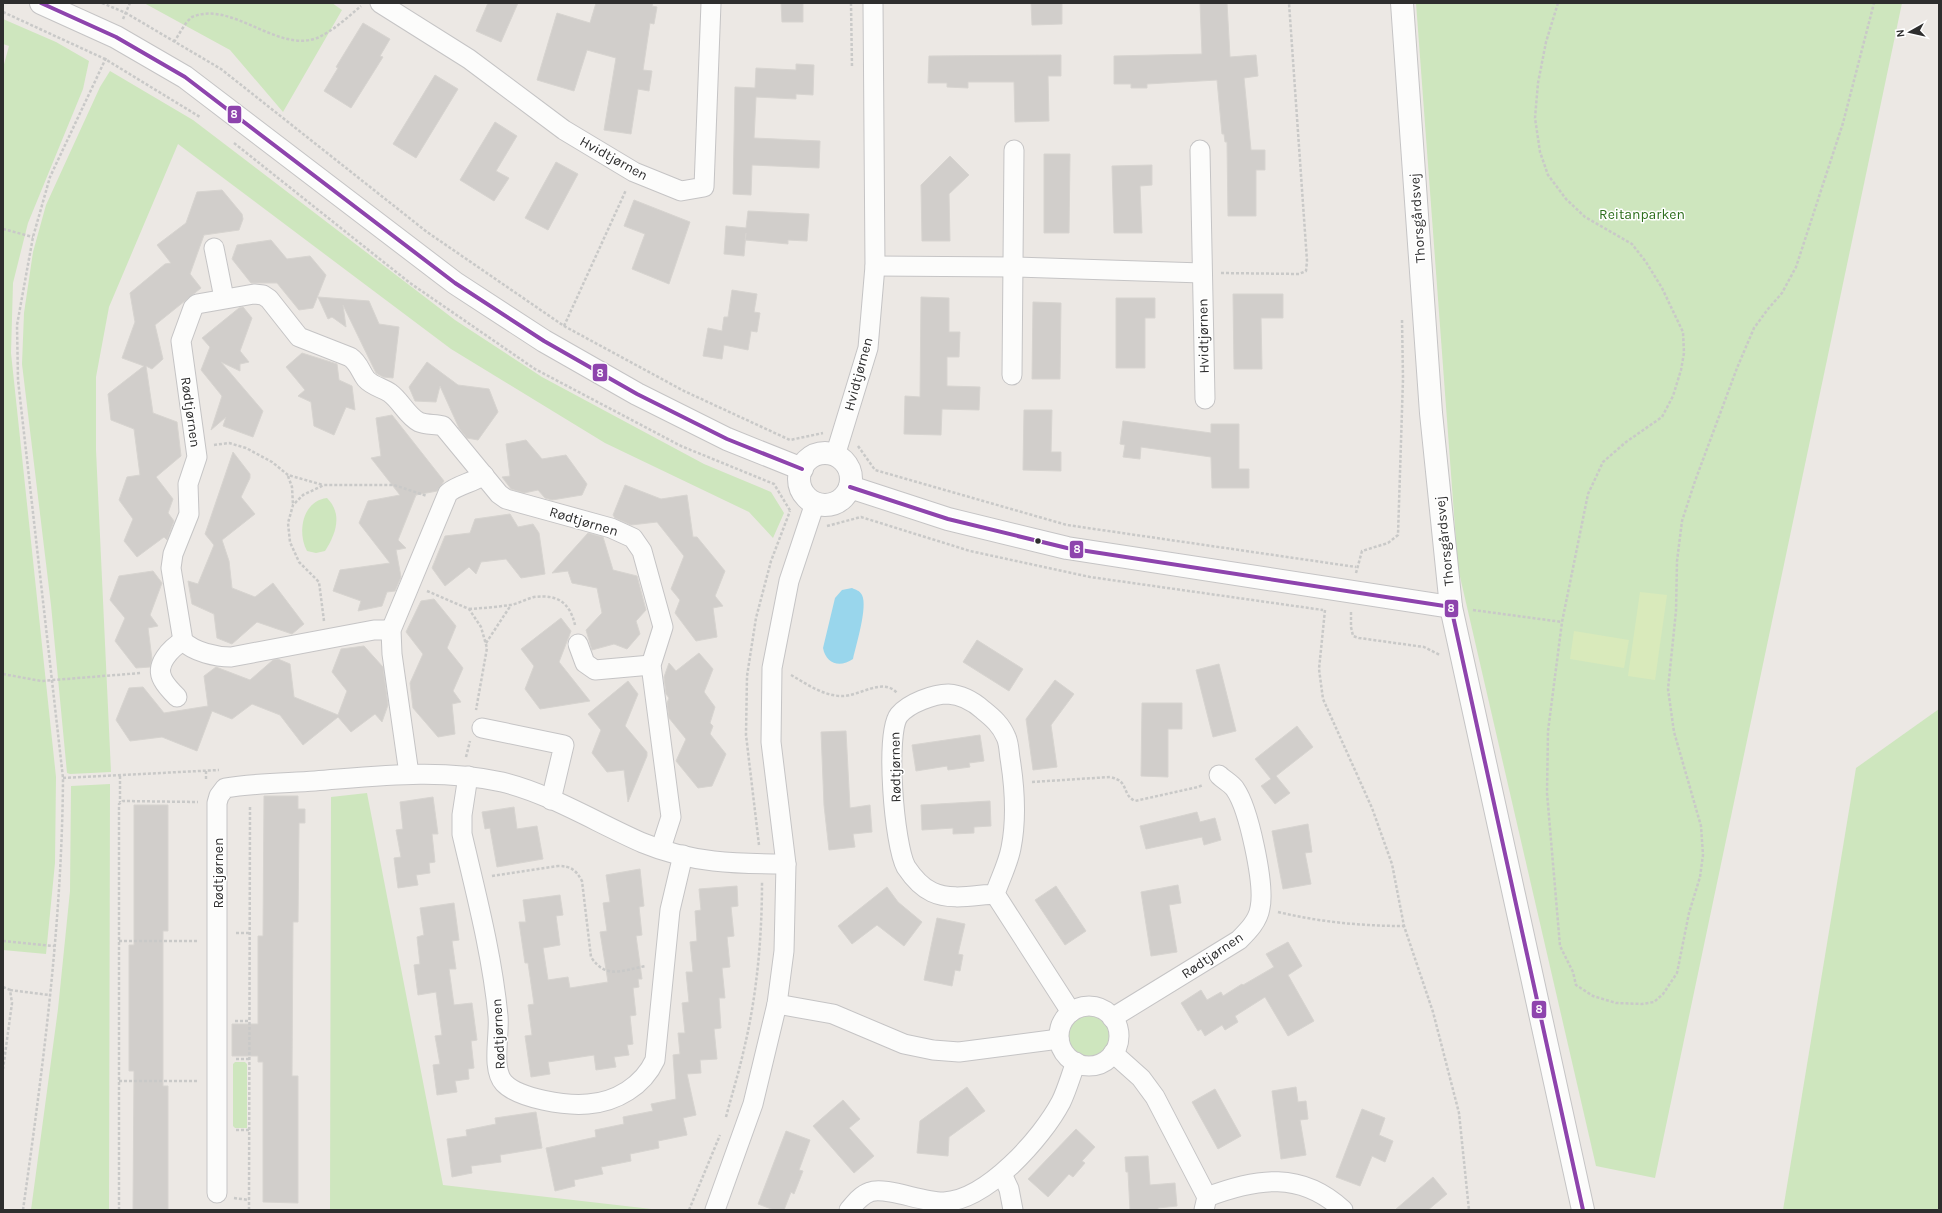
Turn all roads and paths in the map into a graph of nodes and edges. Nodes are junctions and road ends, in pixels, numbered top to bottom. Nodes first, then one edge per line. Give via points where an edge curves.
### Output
1 (41, 3) edge
2 (102, 3) edge
3 (130, 3) edge
4 (365, 3) edge
5 (380, 3) edge
6 (711, 3) edge
7 (851, 3) edge
8 (873, 3) edge
9 (1289, 3) edge
10 (1402, 3) edge
11 (1558, 3) edge
12 (1874, 3) edge
13 (224, 12) dead end
14 (126, 13) junction
15 (238, 15) dead end
16 (116, 37) junction
17 (174, 42) junction
18 (853, 74) dead end
19 (1014, 150) dead end
20 (1200, 150) dead end
21 (634, 172) junction
22 (3, 229) edge
23 (33, 237) junction
24 (214, 248) dead end
25 (875, 266) junction
26 (1013, 267) junction
27 (1202, 273) junction
28 (224, 298) junction
29 (1402, 316) dead end
30 (564, 326) junction
31 (1012, 375) dead end
32 (1205, 399) dead end
33 (825, 426) dead end
34 (833, 441) junction
35 (197, 448) junction
36 (802, 469) junction
37 (288, 475) junction
38 (484, 475) junction
39 (324, 485) junction
40 (850, 487) junction
41 (444, 502) junction
42 (815, 503) junction
43 (293, 505) junction
44 (1356, 567) junction
45 (410, 584) junction
46 (1354, 592) junction
47 (511, 605) junction
48 (1451, 607) junction
49 (469, 609) junction
50 (1326, 610) dead end
51 (1562, 622) junction
52 (391, 630) junction
53 (326, 639) junction
54 (183, 641) junction
55 (486, 644) junction
56 (578, 644) joint
57 (1442, 661) dead end
58 (651, 665) junction
59 (772, 668) junction
60 (161, 673) junction
61 (3, 674) edge
62 (53, 680) junction
63 (177, 697) dead end
64 (909, 706) junction
65 (475, 728) junction
66 (467, 767) junction
67 (409, 774) junction
68 (1220, 775) joint
69 (120, 776) dead end
70 (272, 784) junction
71 (1014, 784) junction
72 (551, 800) junction
73 (120, 802) junction
74 (217, 803) junction
75 (250, 804) junction
76 (661, 848) junction
77 (683, 855) junction
78 (786, 864) junction
79 (473, 879) junction
80 (995, 894) junction
81 (1260, 908) junction
82 (1404, 926) junction
83 (3, 941) edge
84 (119, 941) junction
85 (218, 942) junction
86 (54, 946) junction
87 (664, 964) junction
88 (3, 987) edge
89 (10, 990) junction
90 (49, 995) junction
91 (777, 1004) junction
92 (1071, 1012) junction
93 (1112, 1018) junction
94 (1059, 1039) junction
95 (1113, 1053) junction
96 (1076, 1062) junction
97 (3, 1069) edge
98 (119, 1081) junction
99 (218, 1081) junction
100 (1002, 1174) junction
101 (217, 1193) dead end
102 (1206, 1204) edge
103 (23, 1210) edge
104 (119, 1210) edge
105 (249, 1210) edge
106 (715, 1210) edge
107 (849, 1210) edge
108 (1013, 1210) edge
109 (1343, 1210) edge
110 (1469, 1210) edge
111 (1583, 1210) edge

1 - 16 street
2 - 14 path
3 - 14 path
4 - 15 path via 316,38 301,40 282,36
5 - 21 street, Hvidtjørnen via 469,60 564,130
6 - 21 street, Hvidtjørnen via 704,187 681,191
7 - 18 path
8 - 25 street, Hvidtjørnen
9 - 27 path via 1306,271 1299,274
10 - 48 street, Thorsgårdsvej via 1431,413
11 - 51 path via 1546,42 1534,118 1540,152 1548,175 1566,199 1585,217 1632,244 1646,262 1683,332 1684,352 1682,370 1662,417 1603,462 1588,494
12 - 51 path via 1843,123 1796,266 1782,293 1754,328 1682,521 1668,689 1674,732 1701,826 1703,855 1677,973 1664,994 1654,1002 1616,1003 1593,996 1576,985 1560,946 1547,794 1548,732
13 - 17 path via 209,10 192,18
14 - 16 path
14 - 17 path
16 - 23 path via 50,177
16 - 36 street via 185,77 455,283 544,341 636,394 727,439
17 - 30 path via 221,69 427,232
19 - 26 street
20 - 27 street, Hvidtjørnen
21 - 30 path
22 - 23 path
23 - 62 path via 17,325 18,380
24 - 28 street
25 - 26 street
25 - 34 street, Hvidtjørnen via 868,348
26 - 27 street
26 - 31 street
27 - 32 street, Hvidtjørnen
28 - 35 street, Rødtjørnen via 197,304 193,308 181,341
28 - 38 street, Rødtjørnen via 254,294 269,299 299,337 357,361 371,384 392,395 414,418 426,424 443,426
29 - 44 path via 1403,379 1398,535 1388,543 1362,551
30 - 34 path via 684,392 790,440
33 - 34 path
34 - 36 street via 821,454 805,463
34 - 40 street via 846,464 851,479
34 - 44 path via 855,442 875,470 1068,525
35 - 37 path via 229,444 246,448 272,462
35 - 54 street, Rødtjørnen via 195,466 188,484 189,514 172,561 172,576
36 - 42 street via 799,481 802,490 807,498
37 - 39 path
37 - 43 path
38 - 41 street via 453,488
38 - 58 street, Rødtjørnen via 506,499 599,523 633,538 642,551 663,627
39 - 41 path via 394,485
39 - 43 path via 303,495
40 - 42 street via 841,500 834,504
40 - 46 street via 948,519 1067,548
41 - 45 street
42 - 59 street via 789,581
43 - 53 path via 288,523 290,542 299,562 319,582
44 - 46 path
45 - 49 path
45 - 52 street
46 - 48 street
46 - 57 path via 1351,621 1353,636 1424,647 1440,655
47 - 49 path
47 - 55 path
47 - 56 path via 534,597 552,598 565,603 572,614
48 - 51 path
48 - 111 street, Thorsgårdsvej
49 - 55 path via 481,627
50 - 82 path via 1319,669 1323,699 1372,808 1392,864
52 - 53 street via 374,630
52 - 67 street
53 - 54 street via 230,657 221,657 192,647
54 - 60 street via 169,650
55 - 65 path
56 - 58 street via 585,663 595,670
58 - 76 street, Rødtjørnen via 671,817
59 - 64 path via 784,671 823,693 842,696 857,694 880,685 894,689
59 - 78 street via 771,742
60 - 62 path
60 - 63 street via 162,680
61 - 62 path via 32,681
62 - 86 path via 63,778 63,843
64 - 71 street, Rødtjørnen via 942,694 958,695 974,702 998,723 1007,739
64 - 80 street, Rødtjørnen via 899,715 893,726 892,780 898,842 906,866 917,881 932,892 950,897
65 - 66 path
65 - 72 street via 564,745
66 - 67 street via 440,773
66 - 72 street
66 - 79 street, Rødtjørnen via 462,834
67 - 70 street
68 - 71 path via 1198,787 1135,801 1127,794 1123,783 1110,777
68 - 81 street, Rødtjørnen via 1235,789 1245,809 1260,877
69 - 73 path
70 - 74 street via 225,788
70 - 75 path
71 - 80 street, Rødtjørnen via 1015,817 1011,850
72 - 76 street
73 - 74 path
73 - 84 path
74 - 75 path
74 - 85 street, Rødtjørnen
75 - 105 path
76 - 77 street
77 - 78 street via 713,862
77 - 87 street, Rødtjørnen via 670,910
78 - 91 street via 784,951
79 - 87 path via 568,866 577,872 582,881 591,957 598,966 606,972
79 - 87 street, Rødtjørnen via 490,953 497,1006 497,1068 505,1084 514,1090 551,1103 572,1106 613,1098 636,1087 649,1073 655,1060
80 - 92 street
81 - 82 path via 1356,926
81 - 93 street, Rødtjørnen via 1254,925 1239,940
82 - 110 path via 1433,1012 1459,1113
83 - 86 path
84 - 85 path
84 - 98 path
85 - 99 street, Rødtjørnen
86 - 90 path
88 - 89 path
89 - 90 path
89 - 97 path via 12,1003
90 - 103 path via 43,1064
91 - 94 street via 833,1014 904,1044 933,1050 959,1052
91 - 106 street via 753,1104
92 - 93 street via 1079,1007 1093,1006 1106,1011
92 - 94 street via 1061,1024
93 - 95 street via 1117,1026 1118,1035
94 - 96 street via 1062,1049
95 - 96 street via 1100,1063 1088,1065
95 - 102 street via 1141,1078 1155,1097
96 - 100 street via 1061,1102 1042,1131
98 - 99 path
98 - 104 path
99 - 101 street, Rødtjørnen
100 - 107 street via 976,1194 962,1199 945,1202 923,1201 882,1191 870,1192 856,1201
100 - 108 street via 1009,1189
102 - 109 street via 1229,1189 1251,1183 1284,1181 1304,1185 1331,1198

